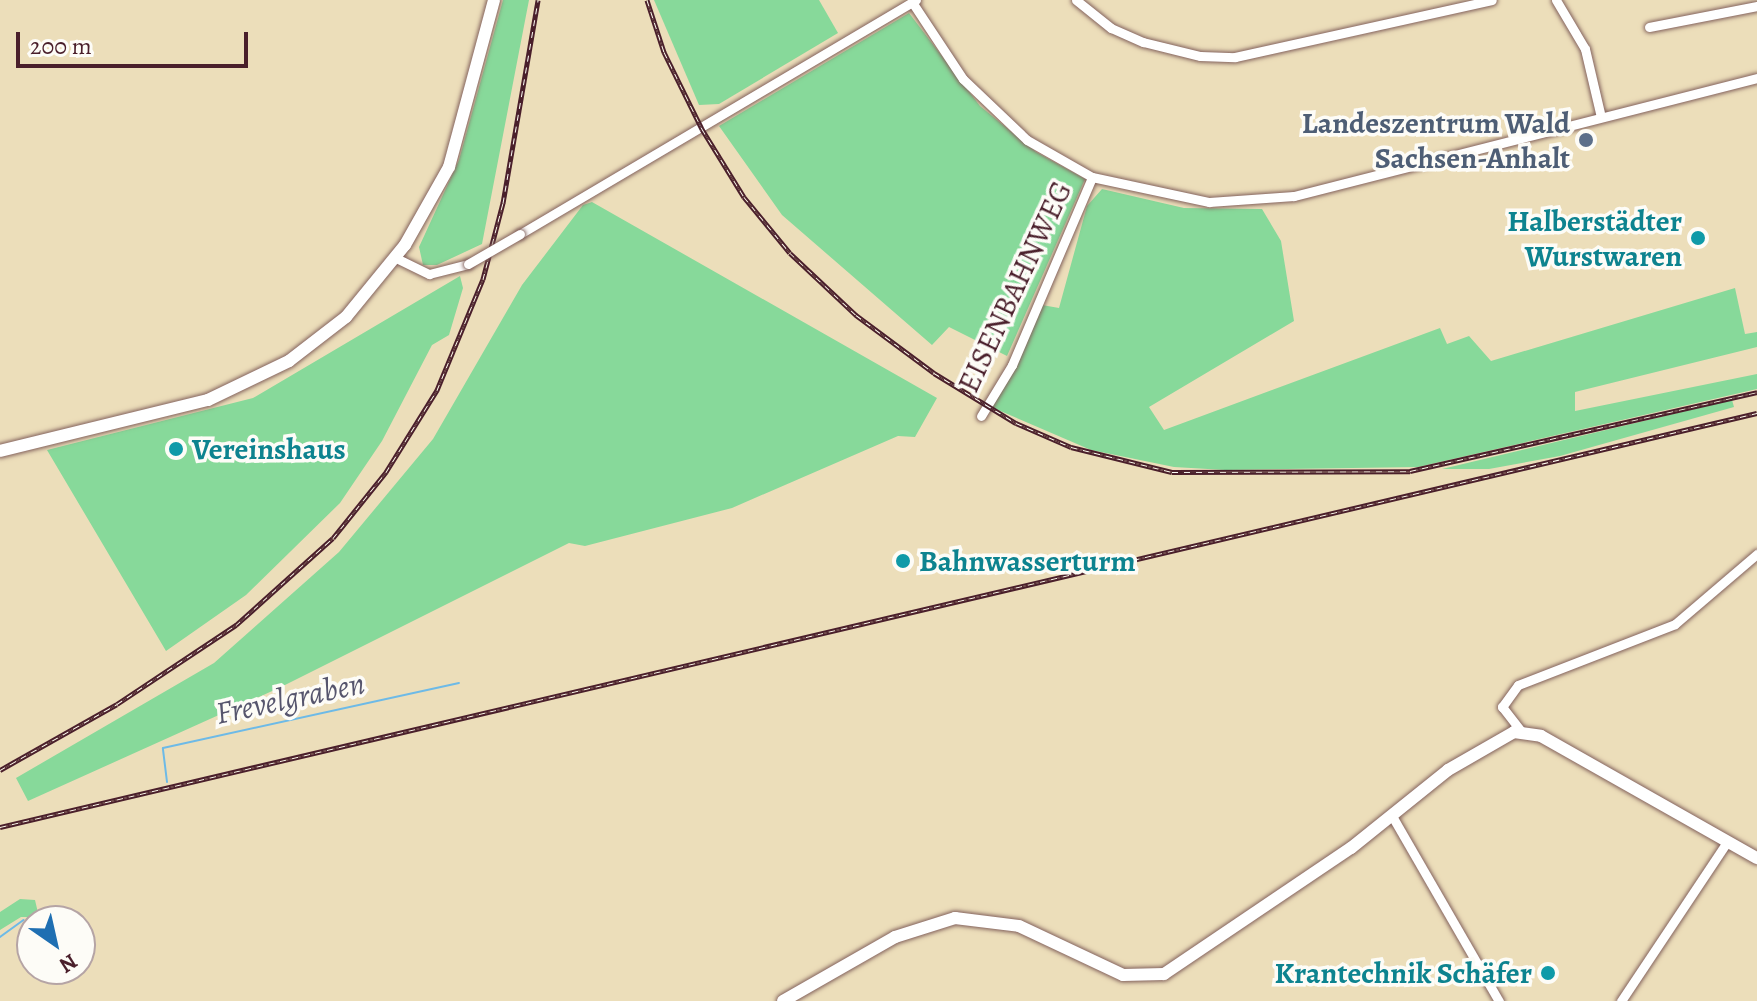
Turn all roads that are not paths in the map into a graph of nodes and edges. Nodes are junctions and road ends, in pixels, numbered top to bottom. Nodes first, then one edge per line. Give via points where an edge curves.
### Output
1 (494, 0) edge
2 (1076, 0) edge
3 (1492, 0) edge
4 (1556, 0) edge
5 (914, 1) edge
6 (1757, 6) edge
7 (1649, 27) dead end
8 (1757, 78) edge
9 (1601, 117) junction
10 (1092, 177) junction
11 (396, 258) junction
12 (981, 416) dead end
13 (0, 451) edge
14 (1757, 554) edge
15 (1521, 731) junction
16 (1392, 816) junction
17 (1727, 842) junction
18 (1757, 858) edge
19 (783, 1001) edge
20 (1499, 1001) edge
21 (1621, 1001) edge

1 - 11 street via 449,167
2 - 3 street via 1111,28 1143,42 1200,56 1235,57
4 - 9 street via 1585,49
5 - 10 street via 949,61 990,108 1027,140
5 - 11 street, bridge via 468,264 429,274
6 - 7 street
8 - 9 street
9 - 10 street via 1372,178 1258,201 1184,200
10 - 12 street, EISENBAHNWEG via 1012,365
11 - 13 street via 334,328 247,384 173,410
14 - 15 street via 1675,624 1534,676 1509,692 1502,707
15 - 16 street via 1461,761
15 - 17 street via 1541,736
16 - 19 street via 1164,974 1123,975 1019,926 955,918 895,937
16 - 20 street
17 - 18 street
17 - 21 street

